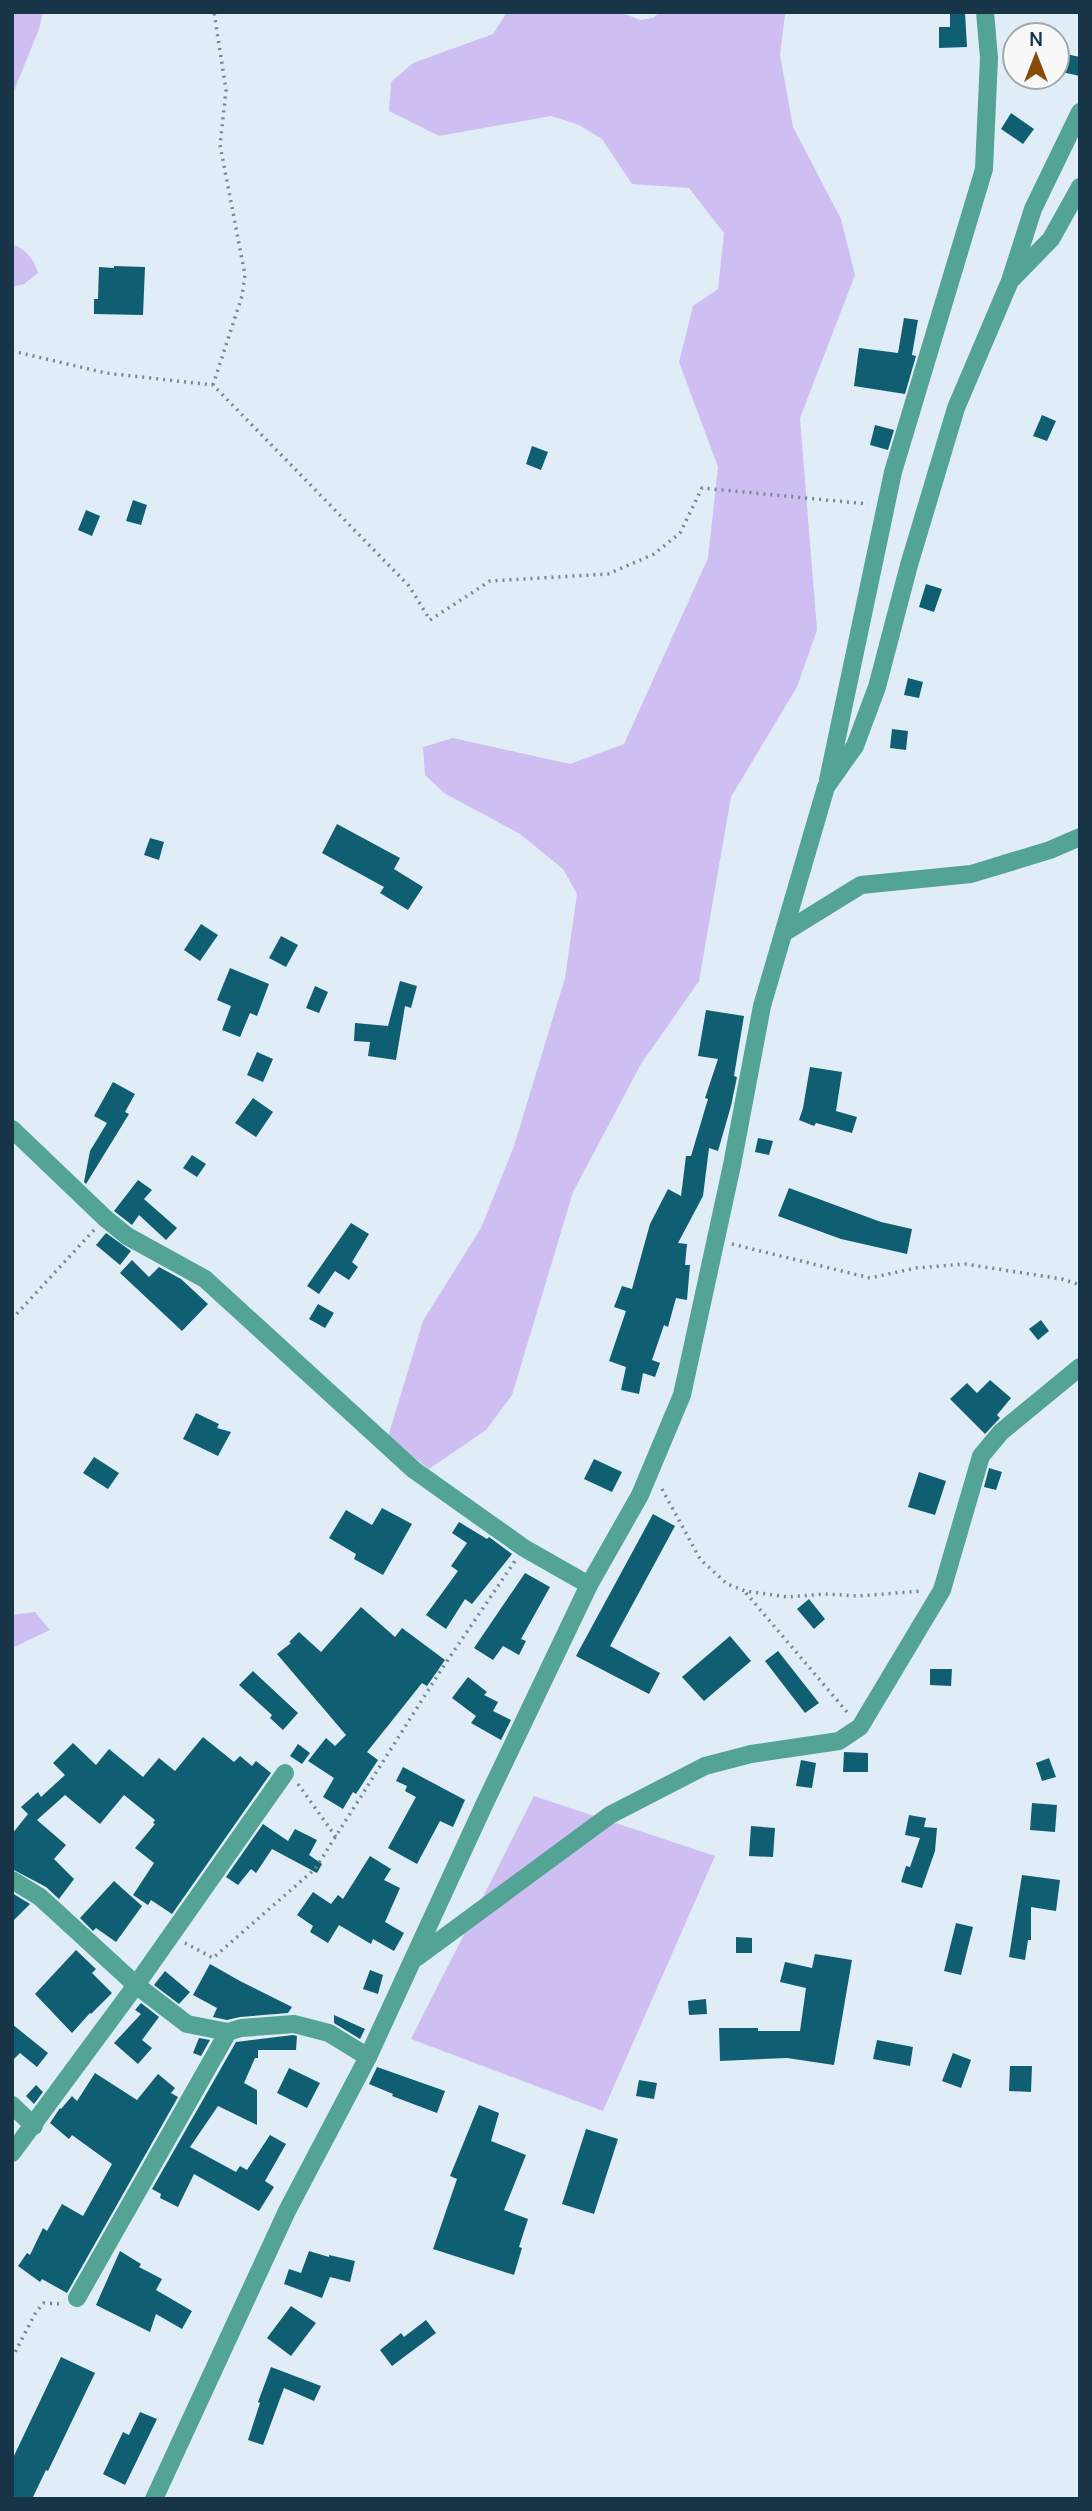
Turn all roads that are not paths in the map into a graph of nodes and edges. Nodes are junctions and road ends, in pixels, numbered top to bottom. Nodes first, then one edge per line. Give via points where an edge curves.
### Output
1 (985, 12) edge
2 (1080, 112) edge
3 (1080, 187) edge
4 (1072, 216) edge
5 (1010, 281) junction
6 (826, 787) junction
7 (1080, 837) edge
8 (785, 932) junction
9 (12, 1129) edge
10 (1080, 1367) edge
11 (589, 1585) junction
12 (285, 1773) road end
13 (12, 1880) edge
14 (413, 1960) junction
15 (136, 1985) junction
16 (228, 2032) junction
17 (368, 2057) junction
18 (12, 2105) edge
19 (34, 2126) junction
20 (12, 2153) edge
21 (77, 2298) road end
22 (154, 2499) edge

1 - 6 street via 989,58 984,169 893,472
2 - 5 street via 1033,209
3 - 4 street
4 - 5 street
5 - 6 street via 956,408 877,687 855,746
6 - 8 street
7 - 8 street via 971,874 861,885
8 - 11 street via 762,1006 682,1395 640,1495
9 - 11 street via 127,1236 205,1279 414,1470 524,1548
10 - 14 street via 1001,1432 981,1455 942,1590 860,1727 839,1741 705,1766 610,1815
11 - 14 street
12 - 15 street
13 - 15 street via 40,1897
14 - 17 street
15 - 16 street via 187,2024
15 - 19 street
16 - 17 street via 294,2024 329,2033
16 - 21 street
17 - 22 street via 287,2211
18 - 19 street
19 - 20 street

